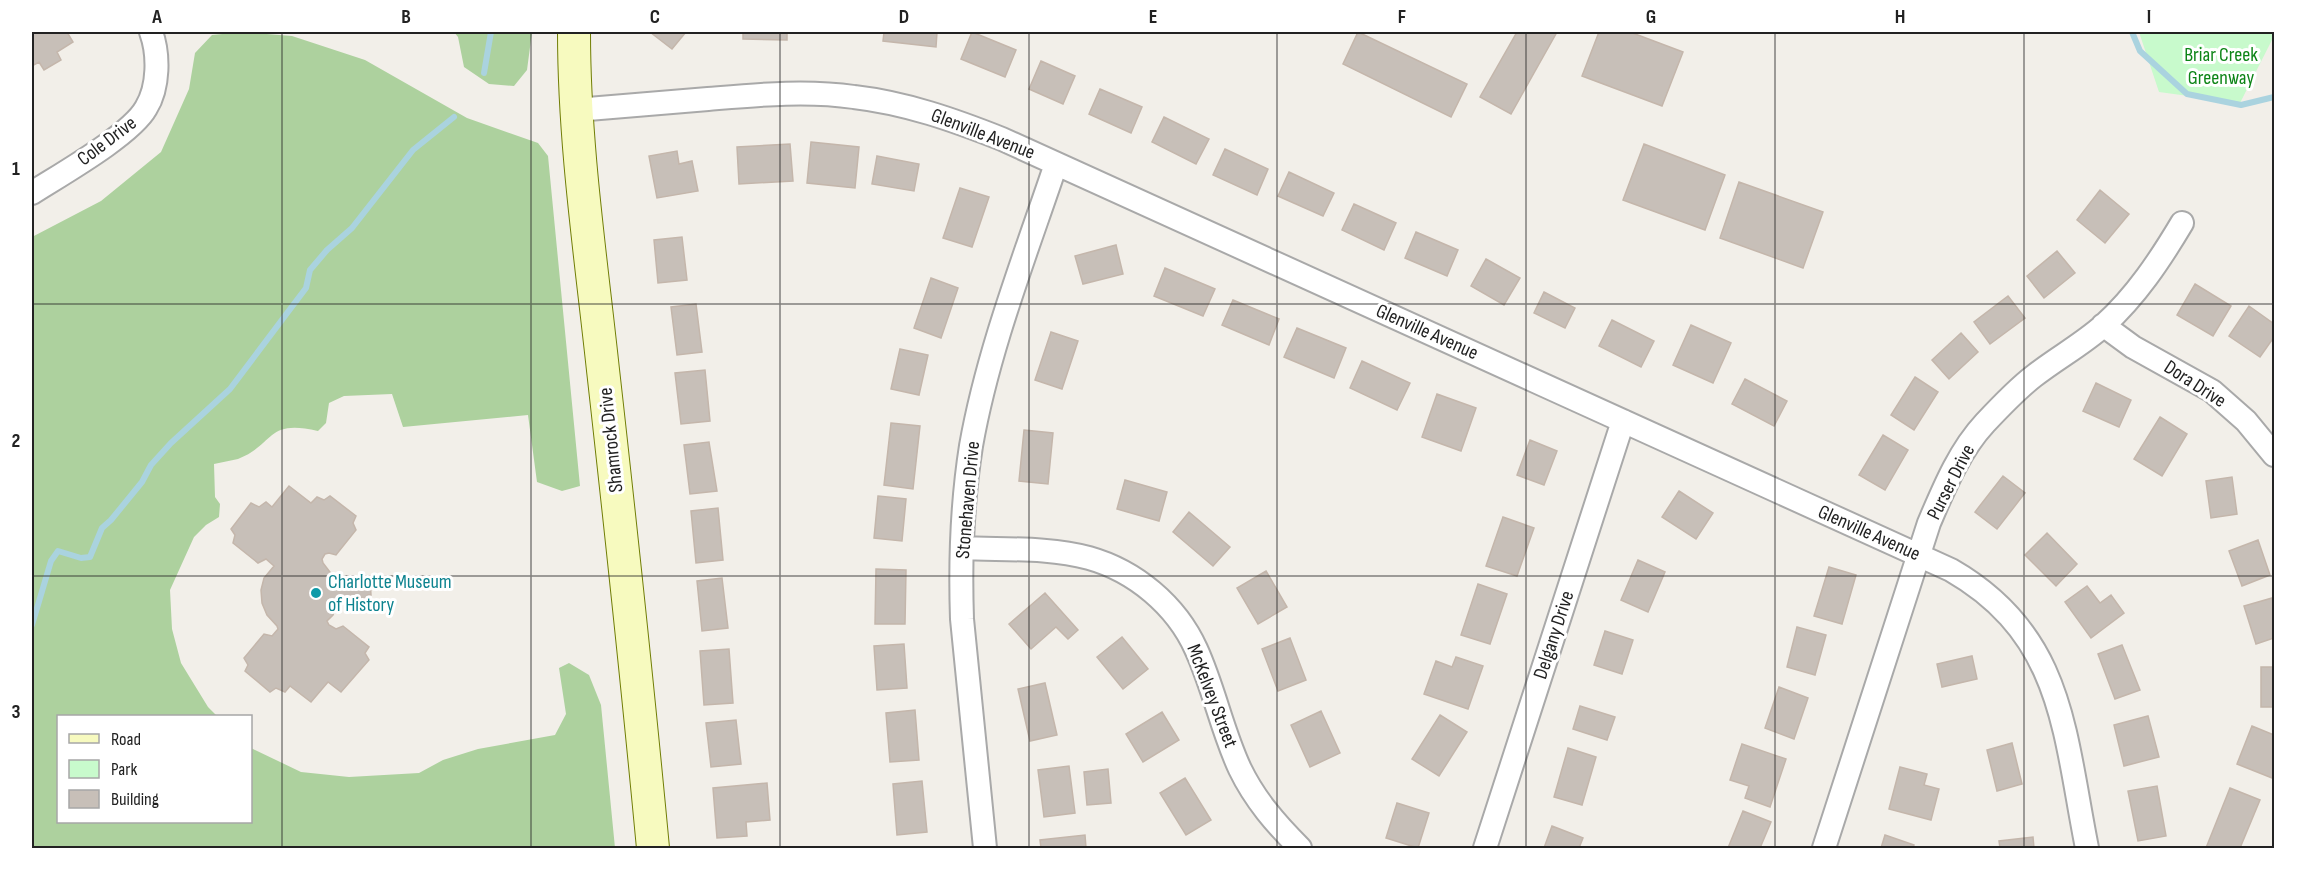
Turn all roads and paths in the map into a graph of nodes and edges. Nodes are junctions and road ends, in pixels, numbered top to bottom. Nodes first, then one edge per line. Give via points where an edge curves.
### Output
1 (151, 32) edge
2 (574, 32) edge
3 (576, 110) junction
4 (1056, 164) junction
5 (32, 193) edge
6 (2182, 223) dead end
7 (2103, 326) junction
8 (1623, 422) junction
9 (2274, 455) edge
10 (962, 548) junction
11 (1918, 556) junction
12 (653, 849) edge
13 (985, 849) edge
14 (1300, 849) edge
15 (1485, 849) edge
16 (1824, 849) edge
17 (2087, 849) edge

1 - 5 street, Cole Drive via 155,75 147,107 138,121
2 - 3 street, Shamrock Drive
3 - 4 street, Glenville Avenue via 760,94 852,96 933,113
3 - 12 street, Shamrock Drive
4 - 8 street, Glenville Avenue
4 - 10 street, Stonehaven Drive via 993,353 978,413 964,494
6 - 7 street, Purser Drive via 2161,259
7 - 9 street, Dora Drive via 2212,391 2246,421
7 - 11 street, Purser Drive via 2033,376 1984,424 1944,489
8 - 11 street, Glenville Avenue
8 - 15 street, Delgany Drive
10 - 13 street, Stonehaven Drive via 962,619
10 - 14 street, McKelvey Street via 1080,556 1122,571 1151,591 1175,616 1197,650 1249,785 1276,824
11 - 16 street, Purser Drive
11 - 17 street, Glenville Avenue via 1951,570 1986,593 2033,646 2055,693

